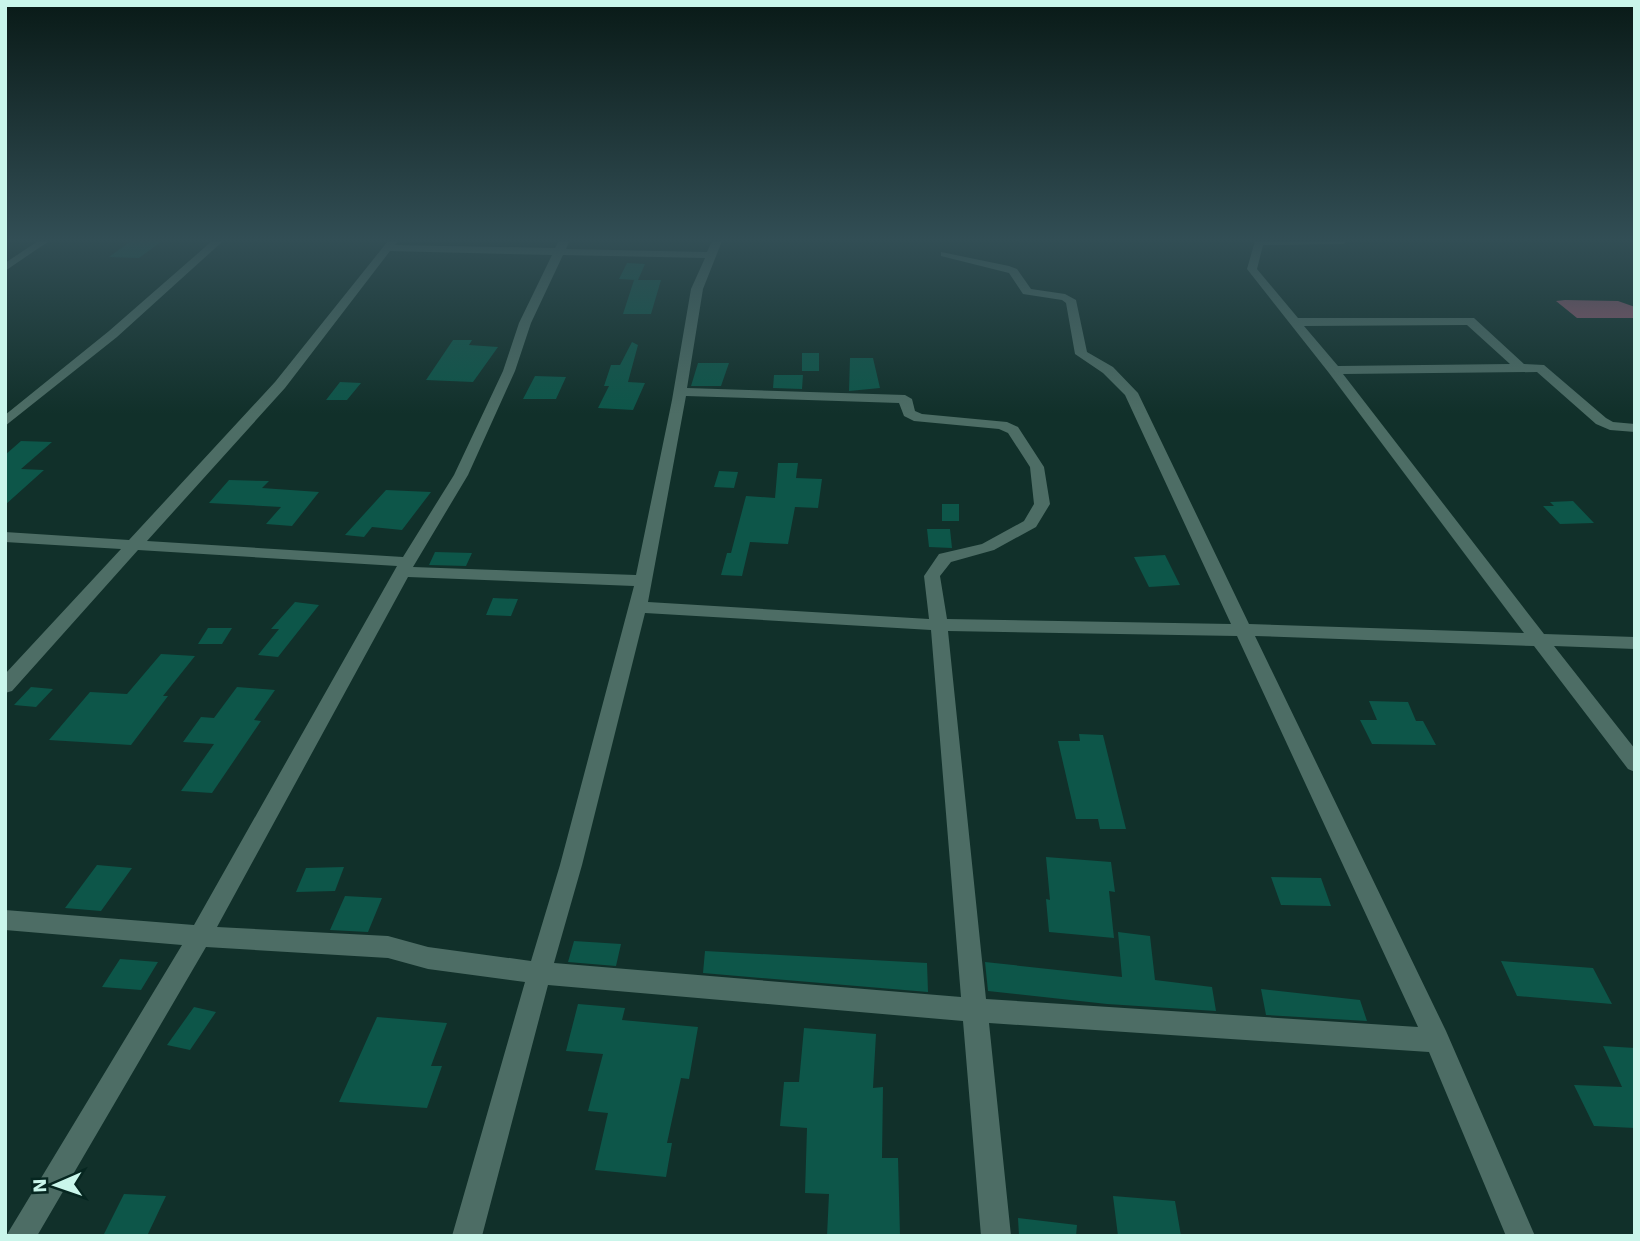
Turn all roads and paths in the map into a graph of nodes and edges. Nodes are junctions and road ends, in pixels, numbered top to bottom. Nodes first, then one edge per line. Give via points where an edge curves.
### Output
1 (152, 299) edge
2 (348, 299) edge
3 (536, 299) edge
4 (695, 299) edge
5 (1068, 299) edge
6 (1277, 299) edge
7 (1296, 322) junction
8 (1521, 368) junction
9 (1334, 370) junction
10 (680, 391) junction
11 (5, 422) edge
12 (1635, 428) edge
13 (5, 537) edge
14 (135, 544) junction
15 (406, 567) junction
16 (643, 581) junction
17 (638, 607) junction
18 (939, 625) junction
19 (1241, 630) junction
20 (1539, 641) junction
21 (1635, 643) edge
22 (5, 686) edge
23 (1635, 764) edge
24 (5, 920) edge
25 (200, 936) junction
26 (541, 973) junction
27 (975, 1010) junction
28 (1437, 1040) junction
29 (20, 1236) edge
30 (467, 1236) edge
31 (996, 1236) edge
32 (1521, 1236) edge

1 - 11 street
2 - 14 street via 280,385
3 - 15 street via 471,458
4 - 10 street
5 - 19 street via 1081,354 1108,370 1131,393
6 - 7 street
7 - 8 street via 1470,321
7 - 9 street
8 - 9 street
8 - 12 street via 1540,368 1610,426
9 - 20 street
10 - 16 street
10 - 18 street via 905,399 909,413 919,418 1002,425 1013,430 1038,467 1042,504 1030,524 1014,534 988,547 945,558 932,576
13 - 14 street
14 - 15 street
14 - 22 street
15 - 16 street
15 - 25 street
16 - 17 street
17 - 18 street
17 - 26 street
18 - 19 street
18 - 27 street
19 - 20 street
19 - 28 street
20 - 21 street
20 - 23 street
24 - 25 street
25 - 26 street via 388,947 428,958
25 - 29 street
26 - 27 street
26 - 30 street
27 - 28 street
27 - 31 street
28 - 32 street

